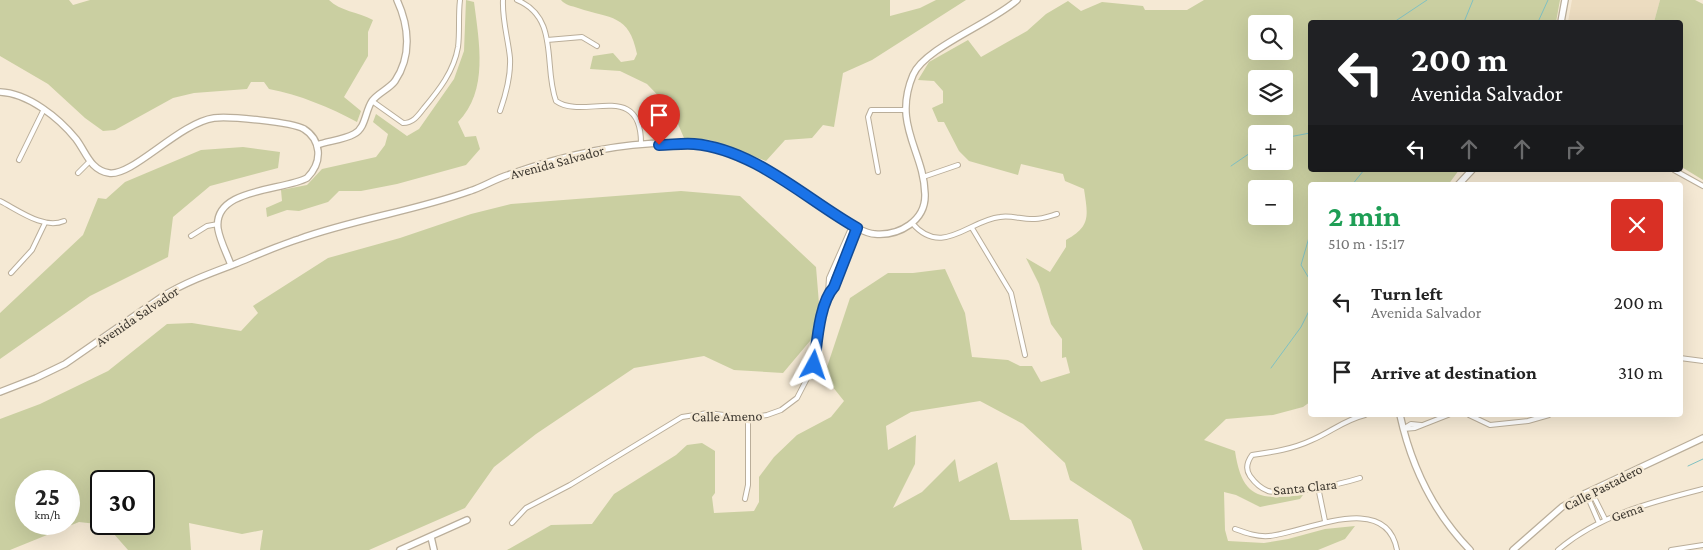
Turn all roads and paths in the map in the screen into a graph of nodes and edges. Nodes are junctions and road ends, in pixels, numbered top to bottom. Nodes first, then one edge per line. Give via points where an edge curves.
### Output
1 (397, 0) edge
2 (460, 0) edge
3 (504, 0) edge
4 (516, 0) edge
5 (1017, 0) edge
6 (1565, 0) edge
7 (1561, 20) edge
8 (547, 40) junction
9 (597, 46) dead end
10 (0, 92) edge
11 (372, 101) junction
12 (44, 109) junction
13 (906, 110) junction
14 (500, 111) dead end
15 (317, 145) junction
16 (641, 145) junction
17 (19, 160) dead end
18 (89, 162) junction
19 (958, 165) dead end
20 (878, 172) dead end
21 (1470, 172) edge
22 (1678, 172) edge
23 (78, 173) dead end
24 (923, 177) junction
25 (1461, 182) edge
26 (1703, 186) edge
27 (0, 200) edge
28 (1057, 214) dead end
29 (64, 221) dead end
30 (45, 223) junction
31 (912, 223) junction
32 (218, 224) junction
33 (855, 227) junction
34 (972, 228) junction
35 (191, 236) dead end
36 (231, 265) junction
37 (11, 273) dead end
38 (828, 293) junction
39 (1025, 355) dead end
40 (1683, 358) edge
41 (1703, 361) edge
42 (0, 392) edge
43 (1356, 417) edge
44 (1400, 417) edge
45 (1443, 417) edge
46 (1473, 417) edge
47 (1542, 417) edge
48 (748, 418) junction
49 (1403, 428) junction
50 (1703, 438) edge
51 (1360, 478) dead end
52 (1318, 487) junction
53 (1703, 489) edge
54 (1588, 492) junction
55 (745, 499) dead end
56 (1605, 519) junction
57 (467, 520) dead end
58 (1324, 521) junction
59 (512, 523) dead end
60 (1599, 523) junction
61 (1235, 529) dead end
62 (431, 537) junction
63 (1701, 547) edge
64 (1688, 549) edge
65 (400, 550) edge
66 (434, 550) edge
67 (1398, 550) edge
68 (1470, 550) edge
69 (1513, 550) edge
70 (1558, 550) edge
71 (1671, 550) edge

1 - 11 street via 407,25 404,66 394,82
2 - 11 street via 458,46 454,61 440,89 415,119 403,123
3 - 14 street via 502,16 510,74
4 - 8 street via 533,10 542,23
5 - 13 street via 926,58 913,74
6 - 7 street
8 - 9 street via 582,37
8 - 16 street via 556,101 565,106 605,105 626,110 638,123
10 - 12 street via 14,94
11 - 15 street via 363,124 355,134
12 - 17 street
12 - 18 street via 75,138
13 - 20 street via 872,110 868,117
13 - 24 street via 912,146
15 - 18 street via 308,132 298,126 214,118 183,130 124,172 103,172
15 - 32 street via 316,166 307,178 229,202 220,213
16 - 33 street, Avenida Salvador via 694,144 741,158
16 - 36 street, Avenida Salvador via 594,150 508,175 471,191 300,238
18 - 23 street
19 - 24 street
21 - 25 street
22 - 26 street
24 - 31 street via 926,196 920,214
27 - 30 street
28 - 34 street via 1034,219 998,217
29 - 30 street via 56,225
30 - 37 street via 32,250
31 - 33 street, Avenida Salvador via 891,234 873,234
31 - 34 street via 929,235 946,238
32 - 35 street via 207,226
32 - 36 street
33 - 38 street, Calle Ameno via 834,287
33 - 38 street, Calle Ameno via 829,278
34 - 39 street via 1011,293
36 - 42 street, Avenida Salvador via 177,288 65,364
38 - 48 street, Calle Ameno via 814,365 806,384 797,398 781,410
40 - 41 street
43 - 52 street, Santa Clara via 1290,449 1252,456 1247,462 1247,472 1256,484 1267,491
44 - 49 street
45 - 49 street via 1412,429
46 - 47 street via 1490,425
48 - 55 street
48 - 59 street, Calle Ameno via 708,413 682,417 526,508
49 - 68 street via 1426,490 1447,523
50 - 54 street, Calle Pastadero
51 - 52 street, Santa Clara
52 - 58 street
53 - 56 street, Gema
54 - 56 street
54 - 60 street
54 - 69 street, Calle Pastadero via 1562,507
56 - 60 street, Gema
57 - 62 street
58 - 61 street via 1268,536 1255,536
58 - 67 street via 1345,518 1375,522 1387,529
60 - 70 street, Gema
62 - 65 street
62 - 66 street
63 - 64 street
64 - 71 street

